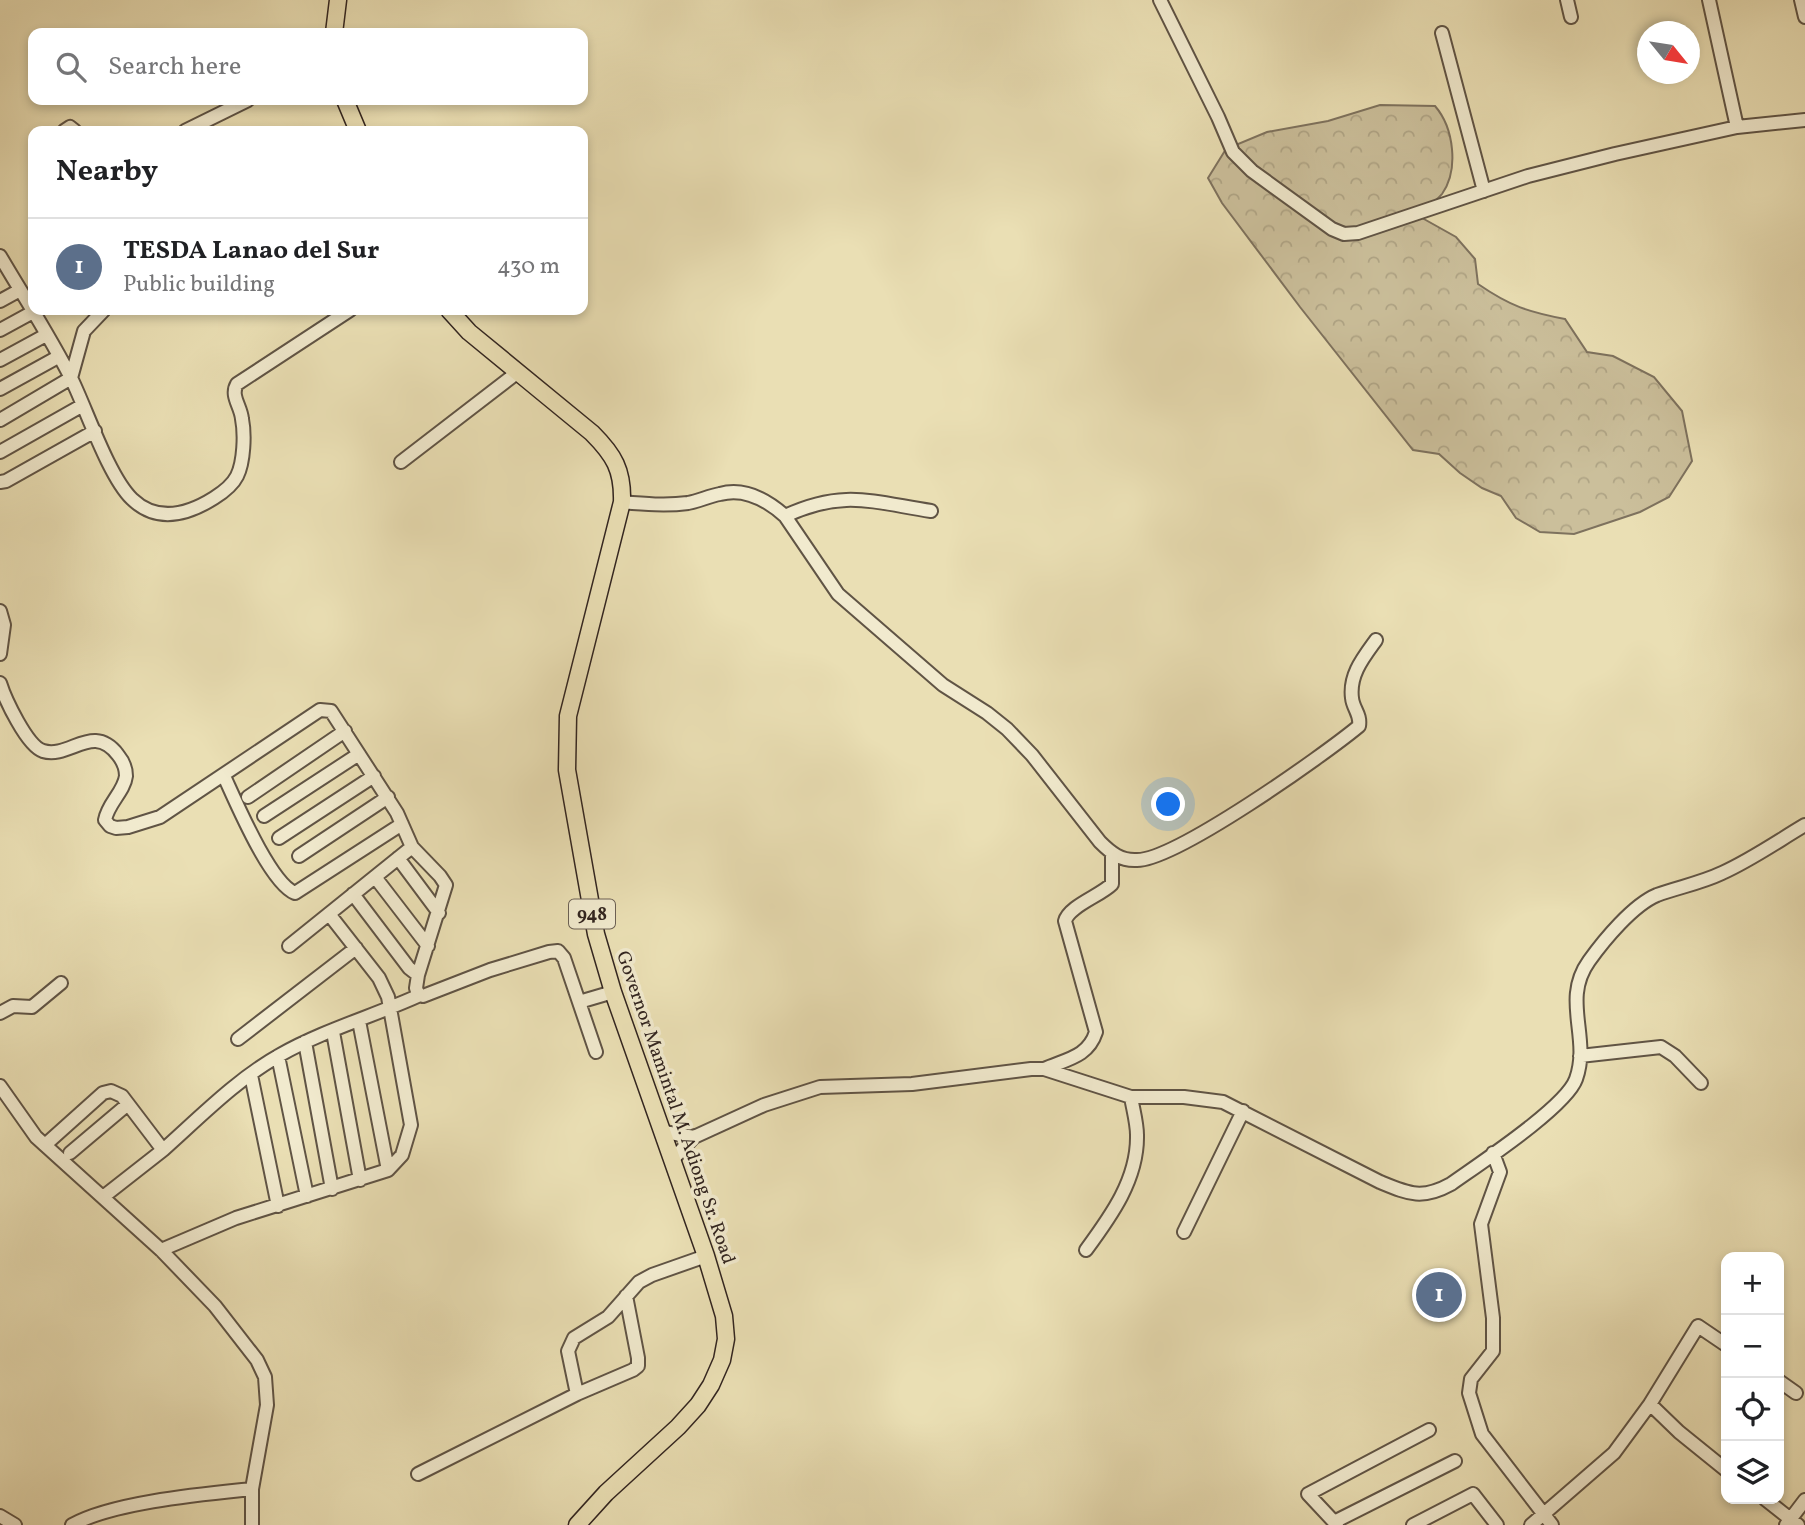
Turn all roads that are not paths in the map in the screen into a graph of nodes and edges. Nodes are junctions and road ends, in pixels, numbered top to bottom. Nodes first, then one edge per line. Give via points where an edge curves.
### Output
1 (338, 0) edge
2 (1160, 0) edge
3 (1567, 0) edge
4 (1709, 0) edge
5 (1801, 0) edge
6 (1571, 17) dead end
7 (1805, 17) edge
8 (335, 28) edge
9 (1443, 33) dead end
10 (238, 105) edge
11 (347, 105) edge
12 (1805, 120) edge
13 (196, 126) edge
14 (356, 126) edge
15 (1737, 127) junction
16 (1484, 191) junction
17 (2, 264) edge
18 (20, 290) junction
19 (0, 301) edge
20 (28, 304) edge
21 (28, 315) edge
22 (35, 315) edge
23 (99, 315) edge
24 (341, 315) edge
25 (454, 315) edge
26 (0, 330) edge
27 (46, 335) junction
28 (58, 357) junction
29 (0, 360) edge
30 (518, 372) junction
31 (71, 378) junction
32 (0, 388) edge
33 (83, 405) junction
34 (0, 420) edge
35 (95, 431) junction
36 (0, 452) edge
37 (401, 463) dead end
38 (0, 482) edge
39 (622, 502) junction
40 (931, 511) dead end
41 (785, 516) junction
42 (0, 611) edge
43 (1376, 640) dead end
44 (0, 654) edge
45 (0, 683) edge
46 (345, 731) junction
47 (359, 754) junction
48 (224, 776) junction
49 (374, 776) junction
50 (248, 797) dead end
51 (388, 797) junction
52 (264, 816) dead end
53 (402, 824) junction
54 (1805, 825) edge
55 (279, 838) dead end
56 (412, 847) junction
57 (1112, 853) junction
58 (299, 856) dead end
59 (398, 858) junction
60 (375, 877) junction
61 (353, 894) junction
62 (439, 913) junction
63 (329, 914) junction
64 (289, 946) dead end
65 (428, 946) junction
66 (356, 948) junction
67 (418, 975) junction
68 (61, 983) dead end
69 (613, 992) junction
70 (420, 995) junction
71 (579, 1002) junction
72 (390, 1009) junction
73 (0, 1013) edge
74 (359, 1021) junction
75 (333, 1032) junction
76 (238, 1039) dead end
77 (305, 1042) junction
78 (596, 1052) dead end
79 (278, 1056) junction
80 (1580, 1056) junction
81 (1044, 1069) junction
82 (251, 1075) junction
83 (1701, 1083) dead end
84 (0, 1086) edge
85 (1131, 1097) junction
86 (128, 1104) junction
87 (1244, 1111) junction
88 (664, 1132) junction
89 (56, 1135) junction
90 (694, 1137) junction
91 (45, 1145) junction
92 (163, 1150) junction
93 (70, 1153) junction
94 (1493, 1153) junction
95 (673, 1159) junction
96 (72, 1170) junction
97 (388, 1170) junction
98 (360, 1181) junction
99 (332, 1189) junction
100 (307, 1196) junction
101 (103, 1197) junction
102 (278, 1206) junction
103 (1184, 1231) dead end
104 (161, 1250) junction
105 (1087, 1250) dead end
106 (706, 1256) junction
107 (626, 1296) junction
108 (1721, 1342) edge
109 (1784, 1385) edge
110 (1796, 1393) dead end
111 (576, 1394) junction
112 (1650, 1404) junction
113 (1429, 1430) dead end
114 (1455, 1461) dead end
115 (1721, 1466) edge
116 (418, 1474) dead end
117 (252, 1489) junction
118 (1805, 1500) edge
119 (1770, 1504) edge
120 (1543, 1513) junction
121 (1434, 1514) junction
122 (0, 1516) edge
123 (1336, 1523) edge
124 (1791, 1523) edge
125 (15, 1525) edge
126 (72, 1525) edge
127 (252, 1525) edge
128 (577, 1525) edge
129 (1413, 1525) edge
130 (1445, 1525) edge
131 (1497, 1525) edge
132 (1531, 1525) edge
133 (1552, 1525) edge

1 - 8 main road
2 - 16 street via 1233,152 1332,229 1358,233
3 - 6 street
4 - 15 street
5 - 7 street
9 - 16 street
10 - 13 street
11 - 14 main road
12 - 15 street
15 - 16 street via 1528,176
17 - 18 street
18 - 19 street
18 - 20 street
21 - 26 street
22 - 27 street
23 - 31 street via 84,331
24 - 35 street via 237,383 234,394 243,428 237,477 200,508 164,515 140,505 122,486
25 - 30 main road, Governor Mamintal M. Adiong Sr. Road / 948
27 - 28 street
27 - 29 street
28 - 31 street
28 - 32 street
30 - 37 street
30 - 39 main road, Governor Mamintal M. Adiong Sr. Road / 948 via 609,450 623,485
31 - 33 street
31 - 34 street
33 - 35 street
33 - 36 street
35 - 38 street
39 - 41 street via 672,505 742,492 773,505
39 - 69 main road, Governor Mamintal M. Adiong Sr. Road / 948 via 568,716 566,745 596,934
40 - 41 street via 844,498
41 - 57 street via 838,594 943,685 1007,729
42 - 44 street via 4,625
43 - 57 street via 1356,668 1352,701 1359,726 1345,738 1260,796 1153,858 1124,859
45 - 48 street via 30,742 40,750 98,741 117,754 126,771 105,816 110,826 128,827 160,817
46 - 47 street
46 - 48 street via 331,712 320,710
46 - 50 street
47 - 49 street
47 - 52 street
48 - 53 street via 258,846 285,887 295,894
49 - 51 street
49 - 55 street
51 - 53 street
51 - 58 street
53 - 56 street
54 - 80 street via 1726,872 1657,895 1636,909 1596,953 1576,988
56 - 59 street
56 - 62 street via 446,885
57 - 81 street via 1112,884 1070,912 1065,921 1096,1032 1087,1051
59 - 60 street
59 - 62 street
60 - 61 street
60 - 65 street
61 - 63 street
61 - 67 street
62 - 65 street
63 - 64 street
63 - 66 street
65 - 67 street
66 - 72 street via 385,988
66 - 76 street
67 - 70 street
68 - 73 street via 32,1007 13,1006
69 - 71 street
69 - 88 main road, Governor Mamintal M. Adiong Sr. Road / 948
70 - 71 street via 554,951 563,955
70 - 72 street
71 - 78 street
72 - 74 street
72 - 97 street via 411,1125 402,1155
74 - 75 street
74 - 97 street
75 - 77 street
75 - 98 street
77 - 79 street
77 - 99 street
79 - 82 street
79 - 100 street
80 - 83 street via 1661,1047
80 - 94 street via 1578,1076 1567,1095
81 - 85 street
81 - 90 street via 912,1084 820,1087 764,1105
82 - 92 street
82 - 102 street
84 - 91 street
85 - 87 street via 1206,1099
85 - 105 street via 1137,1135 1135,1163 1124,1194
86 - 89 street via 108,1091
86 - 92 street
86 - 93 street
87 - 94 street via 1380,1182 1421,1195 1451,1184
87 - 103 street
88 - 90 street
88 - 95 main road, Governor Mamintal M. Adiong Sr. Road / 948
89 - 91 street
89 - 93 street
90 - 95 street
91 - 96 street
92 - 101 street
93 - 96 street
94 - 120 street via 1500,1172 1481,1224 1493,1350 1471,1379 1469,1393 1482,1434
95 - 106 main road, Governor Mamintal M. Adiong Sr. Road / 948
96 - 101 street
97 - 98 street
98 - 99 street
99 - 100 street
100 - 102 street
101 - 104 street
102 - 104 street via 236,1218
104 - 117 street via 236,1331 265,1377 267,1405
106 - 107 street via 652,1275
106 - 128 main road, Governor Mamintal M. Adiong Sr. Road / 948 via 726,1339 711,1385 678,1427
107 - 111 street via 608,1317 570,1344
107 - 111 street via 638,1366
108 - 112 street via 1698,1326
109 - 110 street
111 - 116 street
112 - 115 street
112 - 120 street via 1614,1452
113 - 123 street via 1308,1494
114 - 123 street
117 - 126 street via 123,1509
117 - 127 street
118 - 124 street
119 - 124 street
120 - 132 street
120 - 133 street
121 - 129 street
121 - 130 street
121 - 131 street via 1473,1494
122 - 125 street

